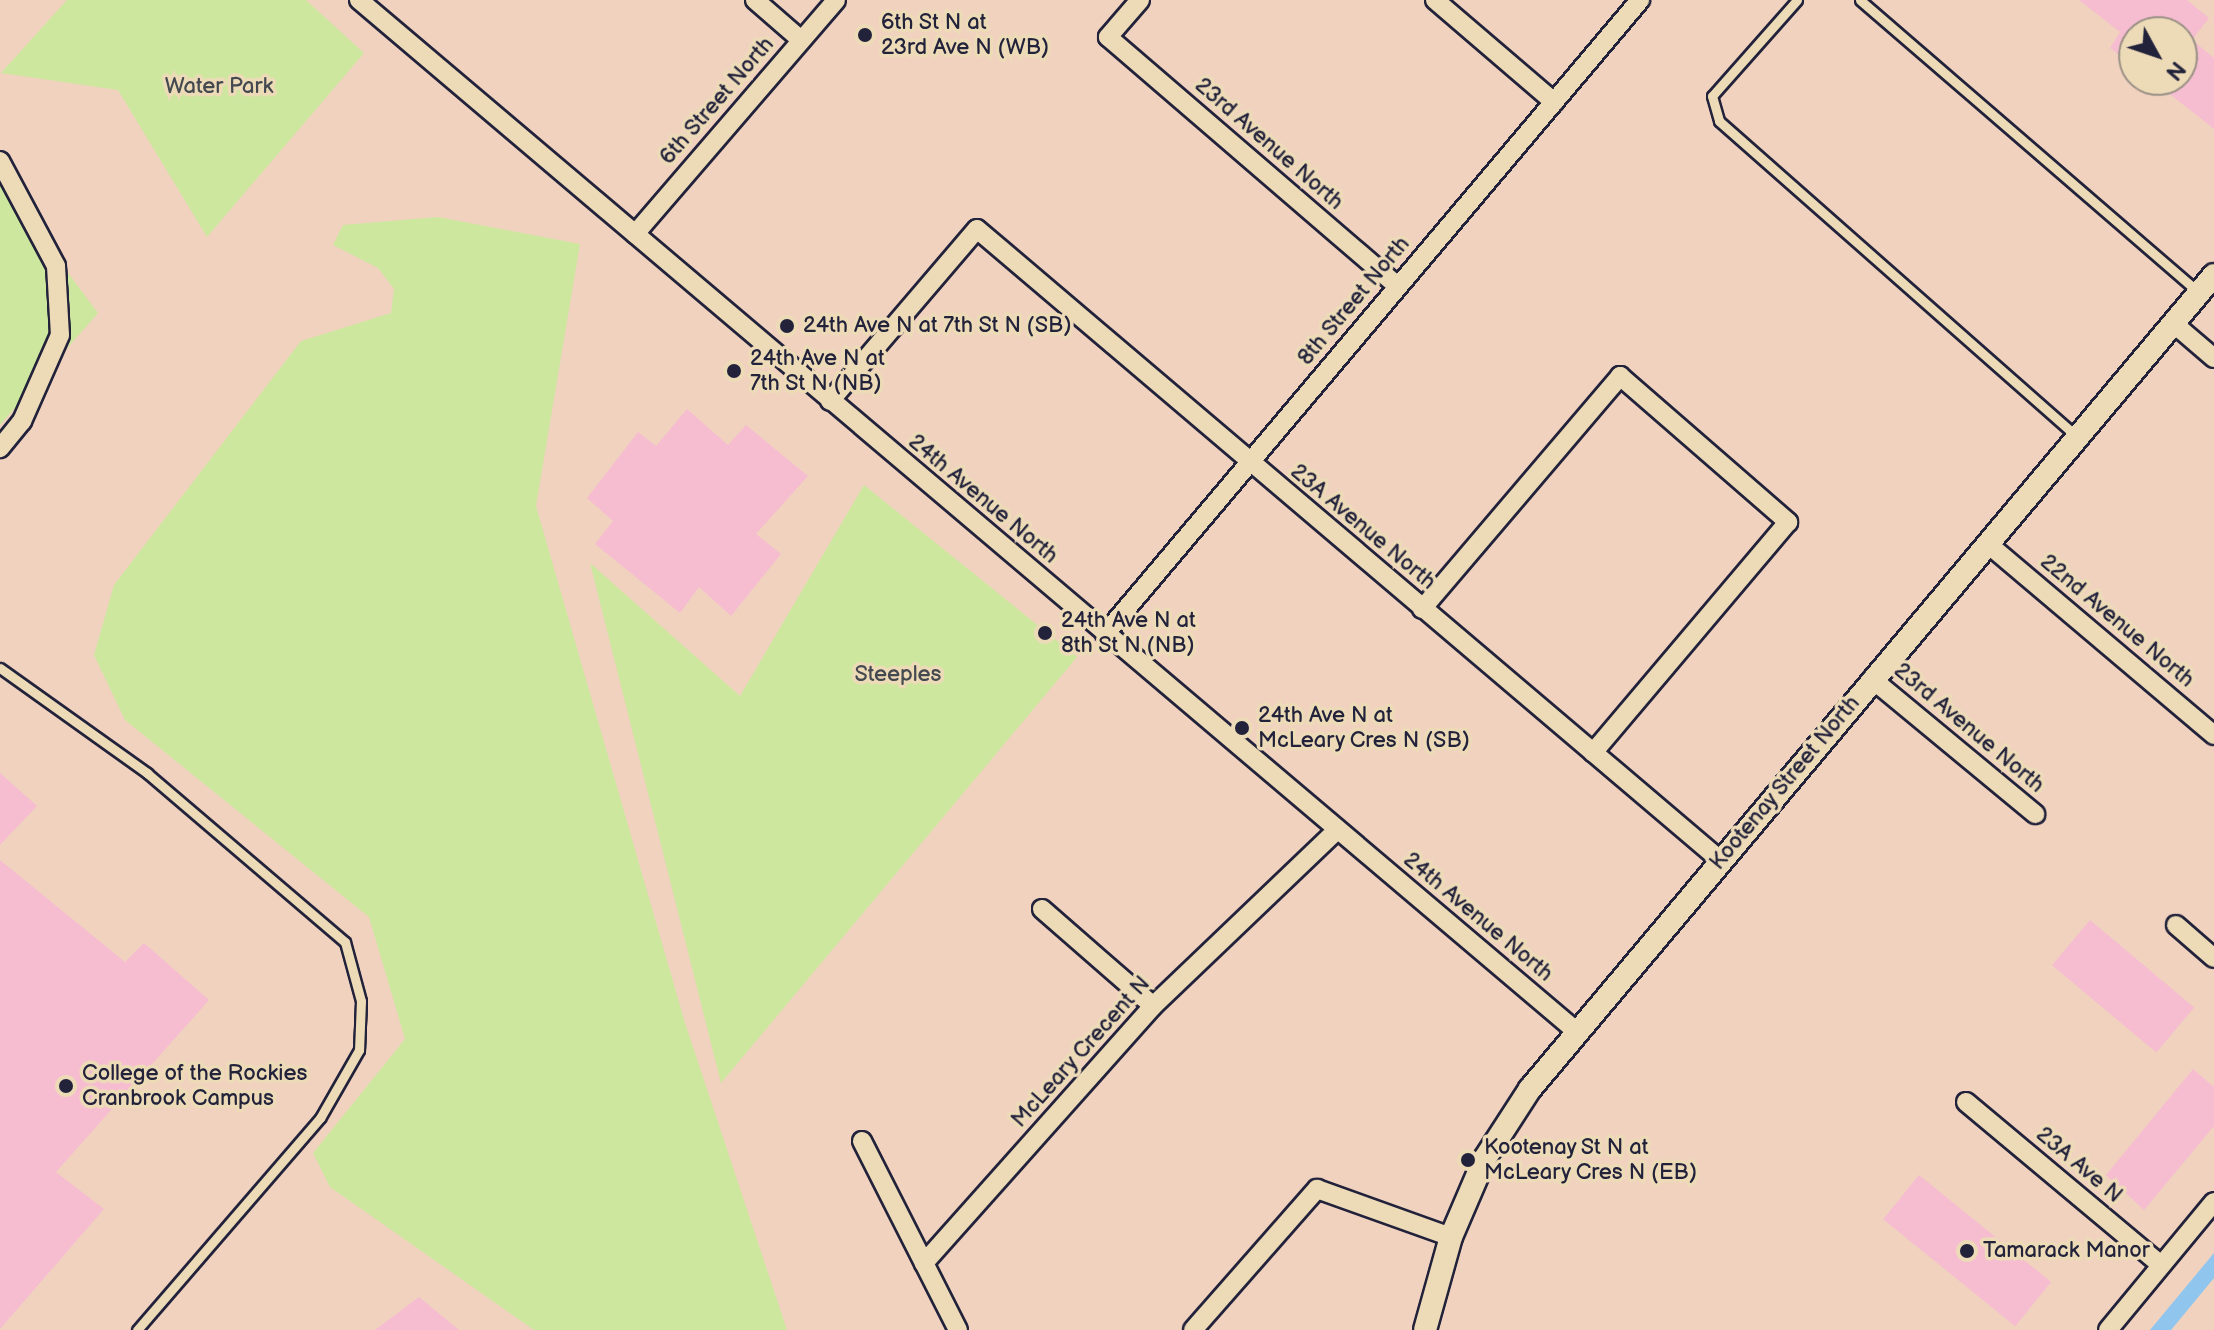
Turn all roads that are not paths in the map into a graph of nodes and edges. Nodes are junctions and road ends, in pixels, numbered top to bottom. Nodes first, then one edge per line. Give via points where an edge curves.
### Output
1 (359, 0) edge
2 (755, 0) edge
3 (836, 0) edge
4 (1140, 0) edge
5 (1435, 0) edge
6 (1640, 0) edge
7 (1797, 0) edge
8 (1860, 0) edge
9 (801, 40) junction
10 (1554, 102) junction
11 (0, 161) edge
12 (635, 234) junction
13 (2214, 275) edge
14 (1398, 286) junction
15 (2199, 293) junction
16 (2173, 323) junction
17 (2214, 358) edge
18 (830, 401) junction
19 (2078, 438) junction
20 (0, 448) edge
21 (1249, 462) junction
22 (1988, 544) junction
23 (1422, 609) junction
24 (1105, 634) junction
25 (0, 668) edge
26 (1872, 679) junction
27 (2214, 735) edge
28 (1593, 753) junction
29 (2035, 814) dead end
30 (1337, 830) junction
31 (1720, 860) junction
32 (1042, 909) dead end
33 (2176, 925) dead end
34 (2214, 958) edge
35 (1153, 1006) junction
36 (1577, 1032) junction
37 (1966, 1102) dead end
38 (862, 1141) dead end
39 (2214, 1202) edge
40 (1451, 1237) junction
41 (924, 1263) junction
42 (2161, 1265) junction
43 (137, 1330) edge
44 (958, 1330) edge
45 (1193, 1330) edge
46 (1425, 1330) edge
47 (2108, 1330) edge

1 - 12 street, 24th Avenue North
2 - 9 street
3 - 9 street, 6th Street North
4 - 14 street, 23rd Avenue North via 1108,37
5 - 10 street
6 - 10 street, 8th Street North
7 - 19 lane via 1712,96 1719,121
8 - 15 lane
9 - 12 street, 6th Street North
10 - 14 street, 8th Street North
11 - 20 street via 56,266 60,335 22,421
12 - 18 street, 24th Avenue North
13 - 15 street, Kootenay Street North
14 - 21 street, 8th Street North
15 - 16 street, Kootenay Street North
16 - 17 street
16 - 19 street, Kootenay Street North
18 - 21 street, 23A Avenue North via 977,229
18 - 24 street, 24th Avenue North
19 - 22 street, Kootenay Street North
21 - 23 street, 23A Avenue North
21 - 24 street, 8th Street North
22 - 26 street, Kootenay Street North
22 - 27 street, 22nd Avenue North
23 - 28 street, 23A Avenue North
23 - 28 street via 1620,376 1788,522
24 - 30 street, 24th Avenue North
25 - 43 lane via 147,773 345,942 361,1001 359,1050 320,1118
26 - 29 street, 23rd Avenue North
26 - 31 street, Kootenay Street North
28 - 31 street, 23A Avenue North
30 - 35 street, McLeary Crecent N
30 - 36 street, 24th Avenue North
31 - 36 street, Kootenay Street North
32 - 35 street
33 - 34 street
35 - 41 street, McLeary Crecent N
36 - 40 street, Kootenay Street North via 1484,1160
37 - 42 street, 23A Ave N
38 - 41 street
39 - 42 street
40 - 45 street via 1317,1189
40 - 46 street, Kootenay Street North
41 - 44 street
42 - 47 street

